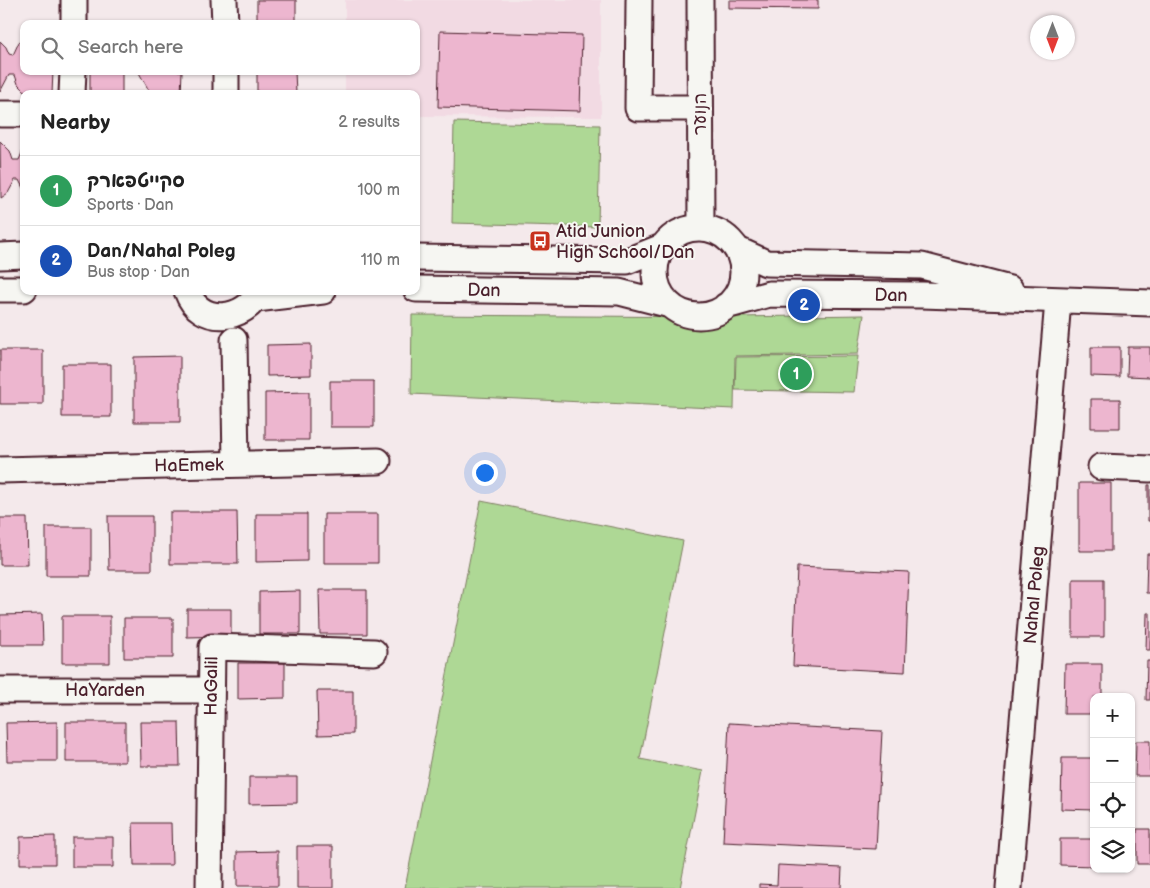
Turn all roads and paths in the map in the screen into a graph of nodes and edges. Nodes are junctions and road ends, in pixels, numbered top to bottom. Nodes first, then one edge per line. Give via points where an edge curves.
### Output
1 (74, 0) edge
2 (224, 0) edge
3 (638, 0) edge
4 (700, 0) edge
5 (74, 20) edge
6 (225, 20) edge
7 (73, 75) edge
8 (226, 75) edge
9 (72, 90) edge
10 (226, 90) edge
11 (700, 108) junction
12 (0, 114) edge
13 (20, 114) edge
14 (701, 227) junction
15 (662, 248) junction
16 (738, 250) junction
17 (20, 255) edge
18 (0, 256) edge
19 (420, 258) edge
20 (0, 289) edge
21 (20, 289) edge
22 (420, 289) edge
23 (184, 295) edge
24 (258, 295) edge
25 (1058, 301) junction
26 (1150, 303) edge
27 (670, 306) junction
28 (726, 306) junction
29 (234, 340) dead end
30 (378, 461) dead end
31 (236, 464) junction
32 (1101, 468) dead end
33 (1150, 469) edge
34 (0, 470) edge
35 (374, 652) dead end
36 (0, 690) edge
37 (211, 690) junction
38 (209, 888) edge
39 (1009, 888) edge

1 - 5 street
2 - 6 street
3 - 11 street via 638,108
4 - 11 street, הנוער
7 - 9 street
8 - 10 street
11 - 14 street, הנוער
12 - 13 street
14 - 15 street via 686,229 672,236
14 - 16 street via 715,230 728,238
15 - 19 street, Dan via 627,261
15 - 27 street via 655,264 655,279 660,294
16 - 25 street, Dan via 766,263 922,266
16 - 28 street via 742,280 736,295
17 - 18 street
20 - 21 street
22 - 27 street, Dan via 619,292
23 - 24 street via 208,313 221,316 234,315 246,309
25 - 26 street, Dan
25 - 28 street, Dan via 922,295 769,294
25 - 39 street, Nahal Poleg
27 - 28 street via 697,316 712,314
29 - 31 street
30 - 31 street, HaEmek
31 - 34 street, HaEmek
32 - 33 street
35 - 37 street, HaGalil via 212,647
36 - 37 street, HaYarden
37 - 38 street, HaGalil

